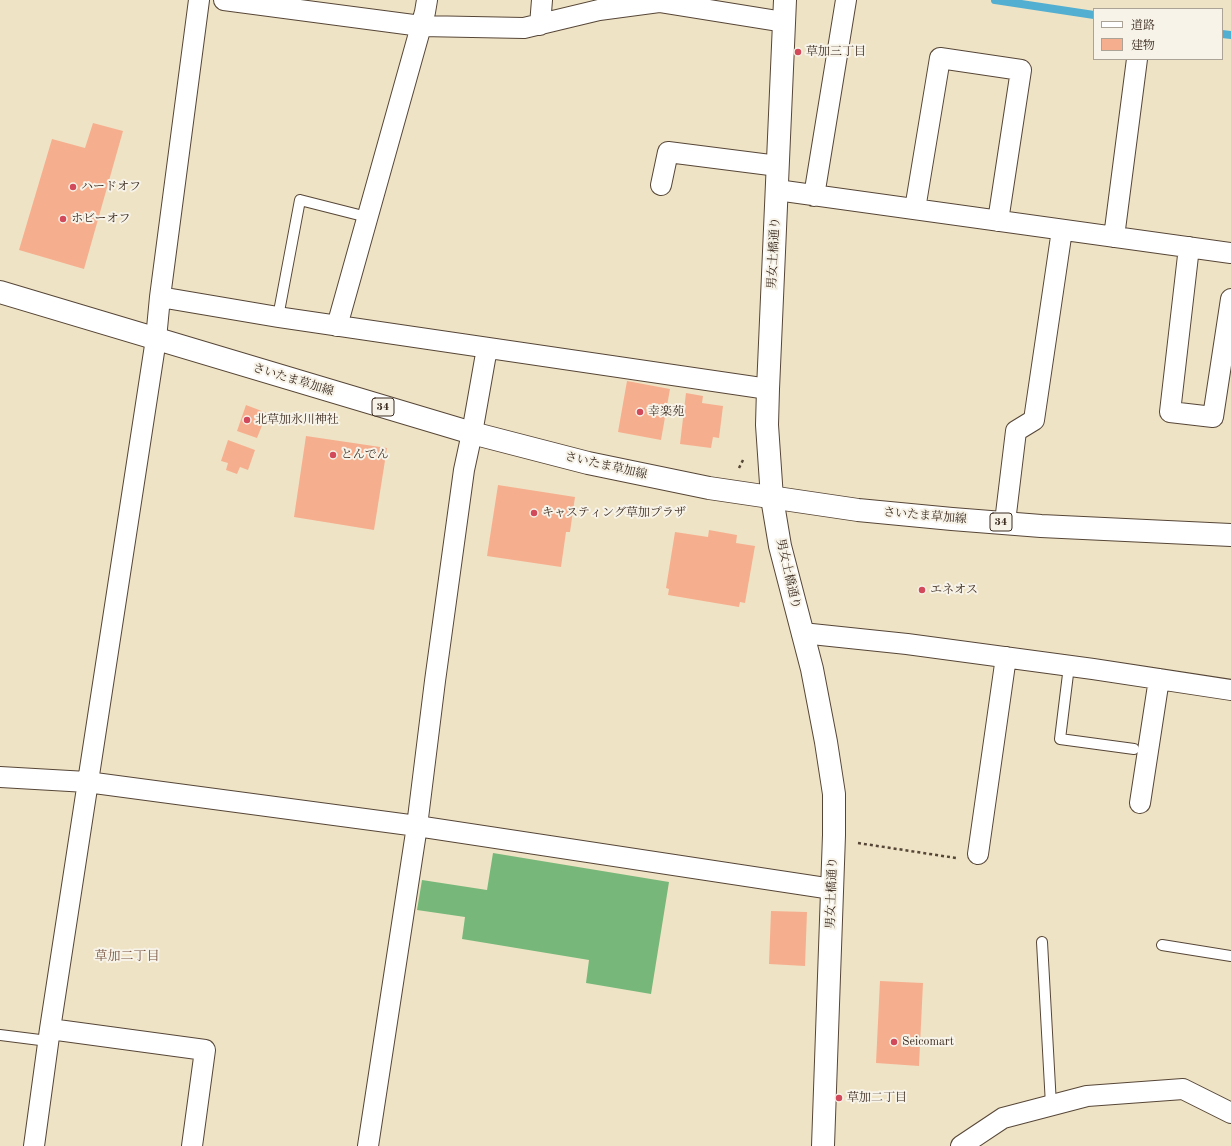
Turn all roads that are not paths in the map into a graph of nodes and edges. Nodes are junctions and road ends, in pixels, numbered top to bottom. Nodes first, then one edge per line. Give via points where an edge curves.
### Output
1 (199, 0) edge
2 (224, 0) edge
3 (427, 0) edge
4 (542, 0) edge
5 (785, 0) edge
6 (846, 0) edge
7 (784, 22) junction
8 (540, 25) junction
9 (421, 26) junction
10 (1137, 60) edge
11 (778, 166) junction
12 (660, 185) dead end
13 (777, 190) junction
14 (814, 196) junction
15 (915, 209) junction
16 (366, 217) junction
17 (998, 221) junction
18 (1062, 230) junction
19 (1114, 237) junction
20 (1189, 247) junction
21 (1231, 253) edge
22 (0, 292) edge
23 (160, 297) junction
24 (1231, 299) edge
25 (278, 317) junction
26 (337, 326) junction
27 (156, 339) junction
28 (487, 348) junction
29 (768, 389) junction
30 (472, 433) junction
31 (772, 498) junction
32 (1005, 522) junction
33 (1231, 535) edge
34 (802, 633) junction
35 (1006, 657) junction
36 (1069, 666) junction
37 (1159, 679) junction
38 (1231, 690) edge
39 (1134, 749) dead end
40 (0, 777) edge
41 (87, 782) junction
42 (1140, 803) dead end
43 (417, 826) junction
44 (978, 854) road end
45 (832, 889) junction
46 (1042, 942) dead end
47 (1162, 945) dead end
48 (1231, 956) edge
49 (0, 1035) edge
50 (49, 1035) junction
51 (1051, 1105) junction
52 (1231, 1113) edge
53 (34, 1146) edge
54 (192, 1146) edge
55 (368, 1146) edge
56 (823, 1146) edge
57 (961, 1146) edge

1 - 23 street
2 - 9 street
3 - 9 street
4 - 8 street
5 - 7 main road, 男女土橋通り
6 - 14 street
7 - 8 street via 659,2 599,10
7 - 11 main road, 男女土橋通り
8 - 9 street via 524,28
9 - 16 street
10 - 19 street
11 - 12 street via 668,152
11 - 13 main road, 男女土橋通り
13 - 14 street
13 - 29 main road, 男女土橋通り
14 - 15 street
15 - 17 street
15 - 17 street via 940,58 1020,70
16 - 25 lane via 300,200
16 - 26 street
17 - 18 street
18 - 19 street
18 - 32 street via 1034,420 1016,431
19 - 20 street
20 - 21 street
20 - 24 street via 1170,412 1213,417
22 - 27 main road, さいたま草加線 / 34
23 - 25 street
23 - 27 street
25 - 26 street
26 - 28 street
27 - 30 main road, さいたま草加線 / 34
27 - 41 street
28 - 29 street
28 - 30 street
29 - 31 main road, 男女土橋通り via 767,425
30 - 31 main road, さいたま草加線 / 34 via 588,463
30 - 43 street via 464,470
31 - 32 main road, さいたま草加線 / 34 via 858,510
31 - 34 main road, 男女土橋通り via 780,546
32 - 33 main road, さいたま草加線 / 34
34 - 35 street
34 - 45 main road, 男女土橋通り via 812,669 834,794
35 - 36 street
35 - 44 street
36 - 37 street
36 - 39 lane via 1060,739
37 - 38 street
37 - 42 street
40 - 41 street
41 - 43 street
41 - 50 street
43 - 45 street
43 - 55 street
45 - 56 main road, 男女土橋通り
46 - 51 lane
47 - 48 lane
49 - 50 lane
50 - 53 street
50 - 54 street via 205,1050
51 - 52 street via 1087,1096 1183,1089
51 - 57 street via 1003,1118

